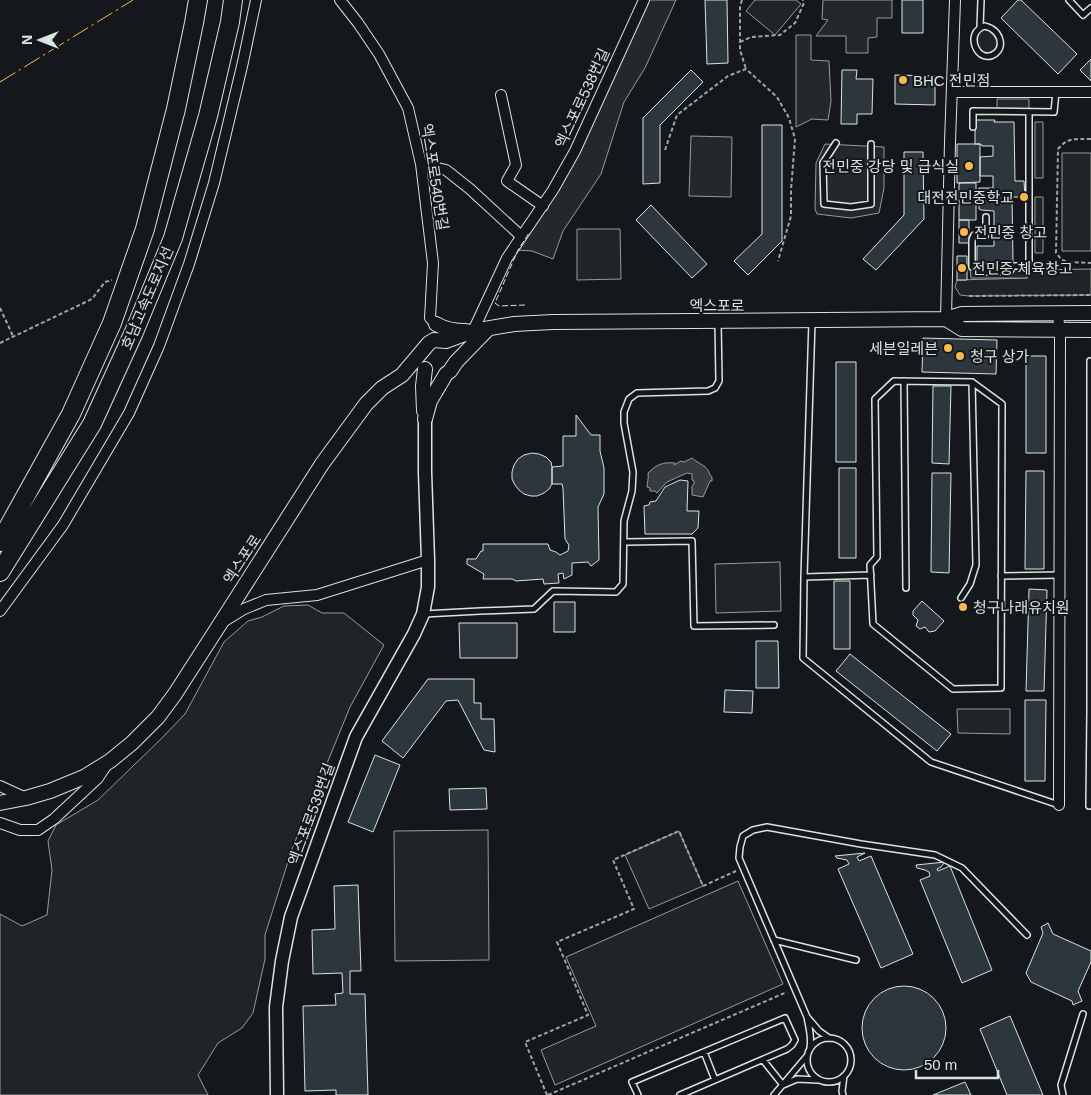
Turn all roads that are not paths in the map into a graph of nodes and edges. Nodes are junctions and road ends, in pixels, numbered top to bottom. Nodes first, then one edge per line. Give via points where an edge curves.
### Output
1 (198, 0) edge
2 (233, 0) edge
3 (256, 0) edge
4 (340, 0) edge
5 (644, 0) edge
6 (955, 0) edge
7 (980, 0) edge
8 (1069, 0) edge
9 (1091, 8) edge
10 (980, 27) junction
11 (952, 92) junction
12 (1056, 92) junction
13 (1091, 92) edge
14 (501, 94) dead end
15 (1029, 112) junction
16 (973, 127) dead end
17 (836, 143) dead end
18 (871, 144) dead end
19 (421, 164) junction
20 (543, 206) junction
21 (986, 217) dead end
22 (521, 236) junction
23 (1091, 313) edge
24 (1058, 314) junction
25 (946, 319) junction
26 (433, 321) junction
27 (812, 321) junction
28 (718, 322) junction
29 (488, 329) junction
30 (1059, 330) junction
31 (1091, 330) edge
32 (473, 332) junction
33 (443, 341) junction
34 (423, 349) junction
35 (468, 349) junction
36 (1090, 361) edge
37 (456, 362) junction
38 (424, 368) junction
39 (404, 374) junction
40 (446, 374) junction
41 (904, 381) junction
42 (972, 382) junction
43 (424, 392) junction
44 (425, 419) junction
45 (1091, 488) edge
46 (0, 542) edge
47 (625, 542) junction
48 (428, 560) junction
49 (0, 572) edge
50 (1059, 575) junction
51 (871, 576) junction
52 (1001, 576) junction
53 (804, 577) junction
54 (906, 588) dead end
55 (961, 598) dead end
56 (0, 611) edge
57 (423, 614) junction
58 (220, 624) junction
59 (774, 625) dead end
60 (1091, 711) edge
61 (110, 761) junction
62 (0, 786) edge
63 (26, 798) junction
64 (0, 803) edge
65 (1059, 805) joint
66 (1089, 806) dead end
67 (0, 823) edge
68 (1027, 935) dead end
69 (774, 940) junction
70 (856, 960) dead end
71 (1083, 1014) dead end
72 (807, 1017) junction
73 (828, 1038) junction
74 (704, 1052) junction
75 (808, 1054) junction
76 (763, 1060) junction
77 (844, 1076) junction
78 (715, 1080) junction
79 (821, 1080) junction
80 (830, 1082) junction
81 (783, 1085) junction
82 (843, 1093) edge
83 (277, 1095) edge
84 (638, 1095) edge
85 (680, 1095) edge
86 (774, 1095) edge
87 (1062, 1095) edge

1 - 46 highway, 호남고속도로지선 via 176,109 145,229 112,323 70,414
2 - 49 highway, 호남고속도로지선 via 208,116 173,238 92,424
3 - 56 street via 214,183 159,346 129,413 63,524
4 - 19 street, 엑스포로540번길 via 379,54 408,108
5 - 20 street, 엑스포로538번길 via 575,151
6 - 11 street
7 - 10 lane
8 - 9 lane via 1083,15
10 - 10 lane via 973,40 975,49 983,55 992,55 999,50 1000,41 994,30
11 - 12 street
11 - 25 street
12 - 13 street
12 - 15 lane via 1054,112
14 - 20 street via 516,165 507,181
15 - 16 lane via 973,112
15 - 21 lane via 1029,266 986,272 988,267 972,267 972,240 974,234 986,235
17 - 18 lane via 823,163 824,204 851,207 871,204
19 - 22 street via 446,170
19 - 26 street, 엑스포로540번길 via 433,263
20 - 22 street, 엑스포로538번길
22 - 32 street, 엑스포로538번길 via 507,258
23 - 24 main road, 엑스포로
24 - 25 main road, 엑스포로 via 962,314
24 - 30 street
25 - 27 main road, 엑스포로
25 - 30 main road, 엑스포로 via 962,328
26 - 32 main road via 446,330
26 - 33 main road
26 - 34 main road
27 - 28 main road, 엑스포로
27 - 53 lane
28 - 29 main road, 엑스포로 via 552,322
28 - 47 lane via 719,381 715,388 708,391 637,393 629,399 624,423 633,472 624,521
29 - 32 main road, 엑스포로
29 - 35 main road
30 - 31 main road, 엑스포로
30 - 50 street
32 - 33 main road
32 - 35 main road
33 - 34 main road via 434,340
33 - 37 main road via 451,344
34 - 38 main road
34 - 39 main road
35 - 37 main road
36 - 45 lane
37 - 40 main road
38 - 39 main road
38 - 40 main road via 434,375
38 - 43 main road
39 - 43 main road via 417,380
39 - 58 main road, 엑스포로 via 382,388 366,404 322,464
40 - 44 main road via 430,401
41 - 42 lane
41 - 51 lane via 894,381 875,399 877,557 870,565
41 - 54 lane
42 - 52 lane via 1002,404
42 - 55 lane via 976,565
43 - 44 main road
44 - 48 street, 엑스포로539번길
45 - 60 lane
47 - 57 lane via 623,584 616,592 552,591 534,610
47 - 59 lane via 692,541 694,626
48 - 57 street, 엑스포로539번길
48 - 58 street via 317,595 266,600
50 - 52 lane
50 - 65 street
51 - 52 lane via 873,624 953,689 1001,688
51 - 53 lane
53 - 65 lane via 803,658 931,762
57 - 83 street, 엑스포로539번길 via 356,736 291,917 276,1007
58 - 61 main road, 엑스포로 via 158,717
60 - 66 lane
61 - 63 main road, 엑스포로 via 84,777
61 - 67 street, 엑스포로 via 98,778 38,830 20,830
62 - 63 street
63 - 64 main road, 엑스포로
68 - 69 lane via 962,868 935,855 768,827 743,836 739,858
69 - 70 lane
69 - 72 lane
71 - 87 lane via 1061,1085
72 - 73 lane
72 - 75 lane via 811,1034
73 - 75 lane via 814,1043
73 - 77 lane via 843,1043 850,1051 851,1062
74 - 76 lane via 785,1018 795,1040 787,1050
74 - 78 lane
74 - 84 lane via 632,1082
75 - 79 lane via 812,1075
75 - 81 lane
76 - 78 lane
76 - 81 lane
77 - 80 lane
77 - 82 lane
78 - 85 lane
79 - 80 lane
79 - 81 lane via 797,1079
80 - 82 lane
81 - 86 lane

